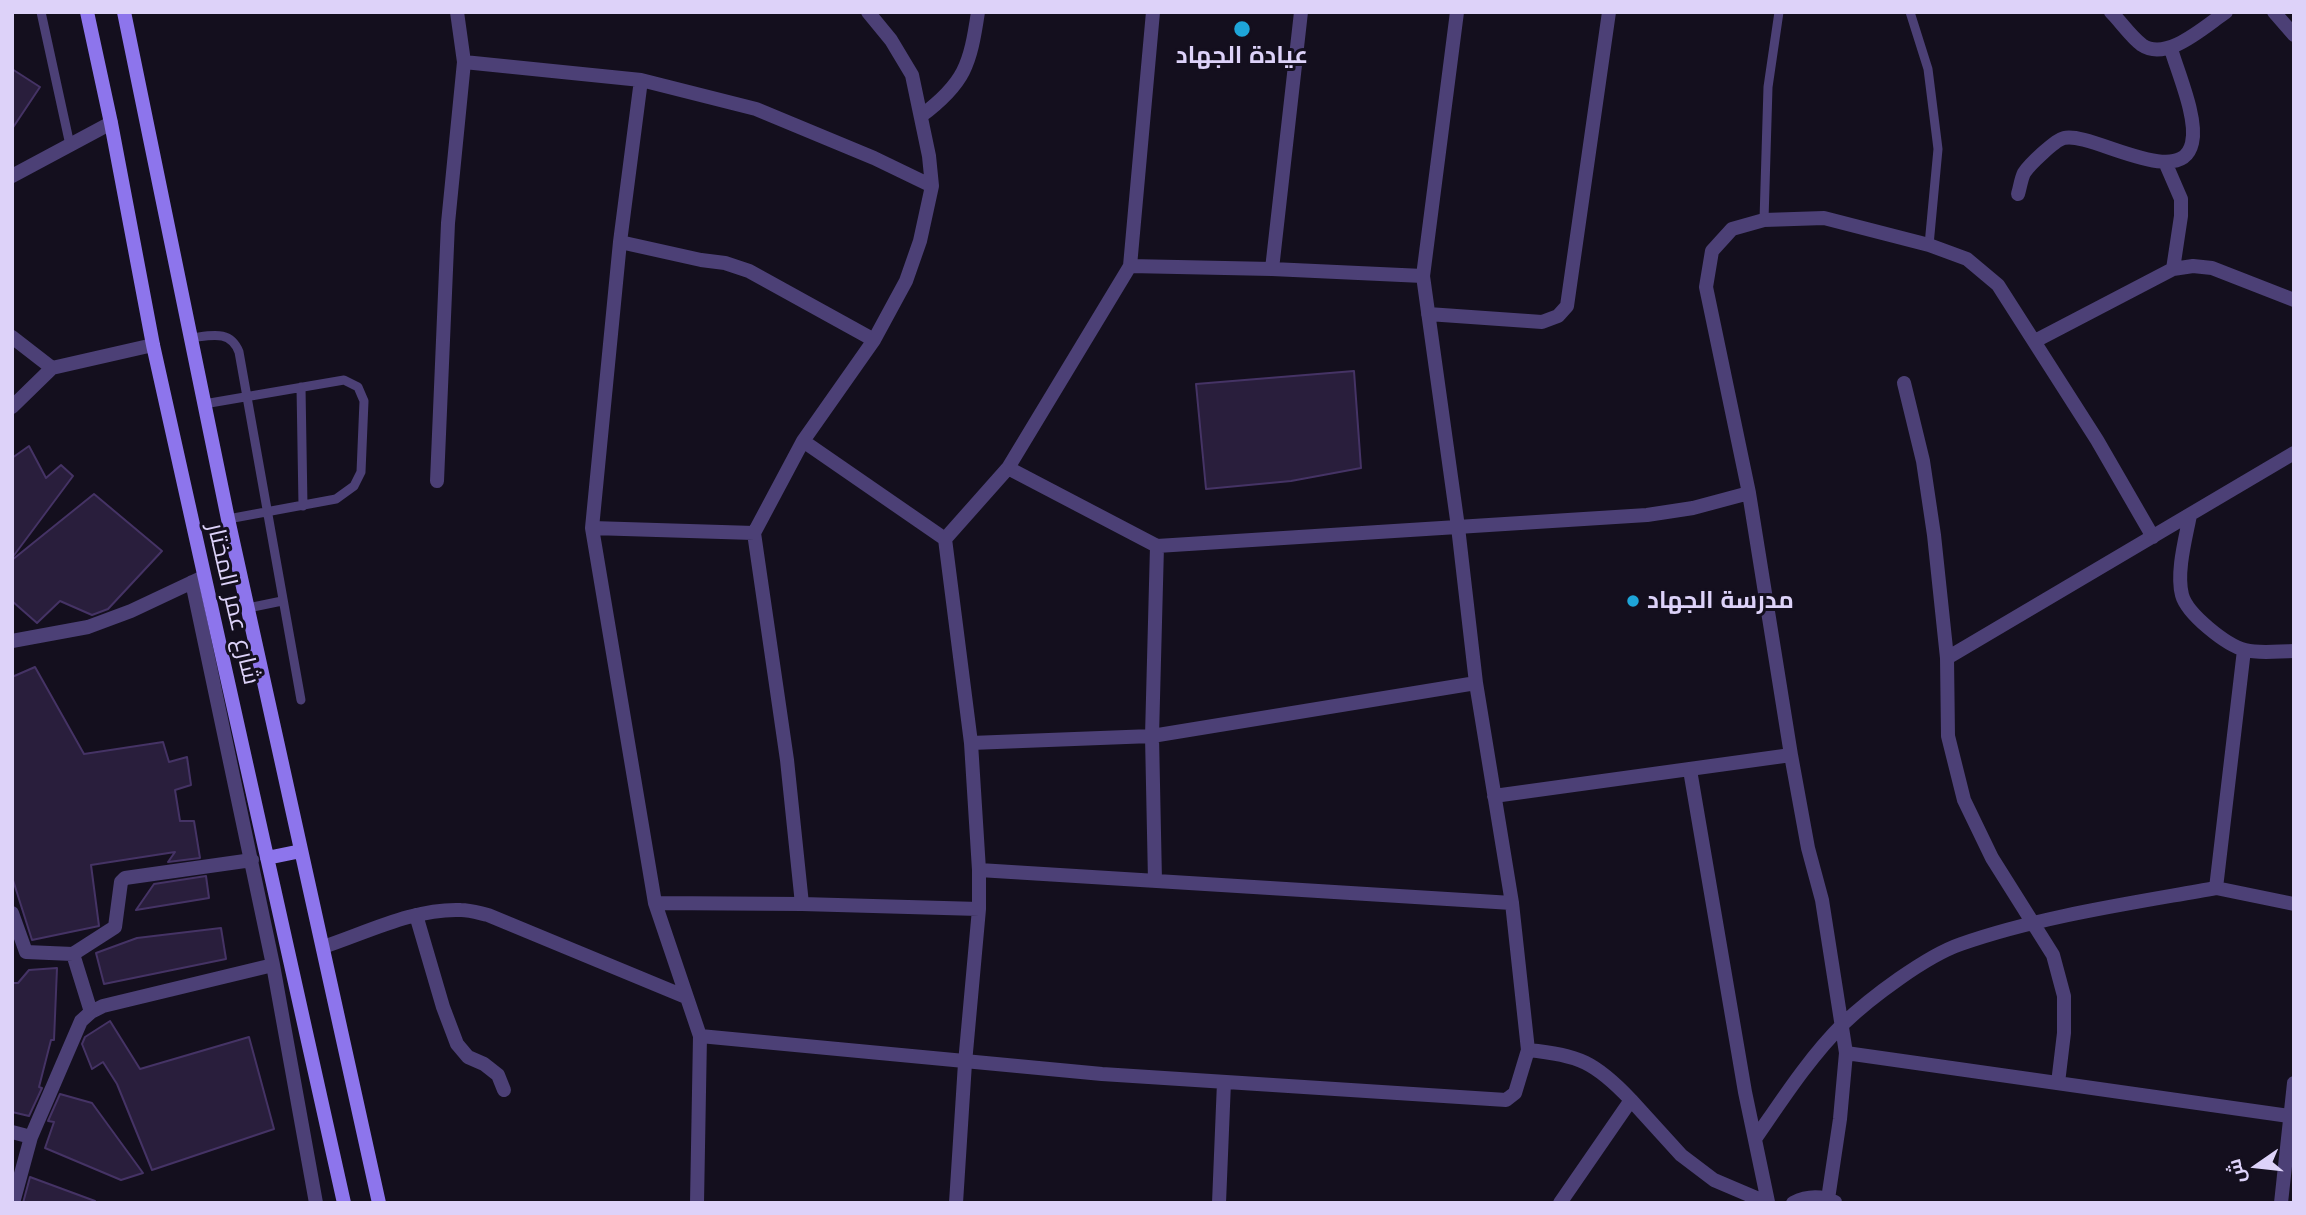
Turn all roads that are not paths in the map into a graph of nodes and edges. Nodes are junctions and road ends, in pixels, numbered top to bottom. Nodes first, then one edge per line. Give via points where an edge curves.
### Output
1 (41, 12) edge
2 (87, 12) edge
3 (124, 12) edge
4 (457, 12) edge
5 (868, 12) edge
6 (978, 12) edge
7 (1153, 12) edge
8 (1301, 12) edge
9 (1457, 12) edge
10 (1609, 12) edge
11 (1779, 12) edge
12 (1910, 12) edge
13 (2111, 12) edge
14 (2226, 12) edge
15 (2274, 12) edge
16 (2294, 35) edge
17 (2171, 49) junction
18 (464, 61) junction
19 (640, 80) junction
20 (921, 116) junction
21 (111, 123) junction
22 (70, 145) junction
23 (2165, 162) junction
24 (12, 176) edge
25 (932, 186) junction
26 (2018, 194) dead end
27 (1764, 220) junction
28 (620, 242) junction
29 (1929, 245) junction
30 (1130, 266) junction
31 (1272, 269) junction
32 (2173, 269) junction
33 (1423, 276) junction
34 (2294, 300) edge
35 (1428, 314) junction
36 (12, 337) edge
37 (190, 338) junction
38 (874, 340) junction
39 (2035, 341) junction
40 (153, 345) junction
41 (52, 368) junction
42 (1904, 383) dead end
43 (300, 387) junction
44 (248, 396) junction
45 (204, 404) junction
46 (12, 407) edge
47 (803, 441) junction
48 (2294, 453) edge
49 (1008, 468) junction
50 (437, 481) dead end
51 (1749, 493) junction
52 (303, 506) junction
53 (268, 511) junction
54 (2190, 515) junction
55 (228, 519) junction
56 (1458, 527) junction
57 (592, 528) junction
58 (754, 533) junction
59 (2153, 537) junction
60 (945, 539) junction
61 (1157, 546) junction
62 (198, 580) junction
63 (282, 601) junction
64 (248, 608) junction
65 (12, 641) edge
66 (2244, 650) junction
67 (2294, 651) edge
68 (1947, 658) junction
69 (1476, 683) junction
70 (301, 700) dead end
71 (1152, 736) junction
72 (971, 743) junction
73 (1791, 755) junction
74 (1690, 770) junction
75 (1494, 796) junction
76 (301, 851) junction
77 (259, 859) junction
78 (979, 870) junction
79 (1155, 881) junction
80 (2216, 888) junction
81 (1512, 903) junction
82 (655, 904) junction
83 (802, 904) junction
84 (2294, 904) edge
85 (979, 909) junction
86 (12, 913) edge
87 (416, 915) junction
88 (2034, 924) junction
89 (323, 947) junction
90 (26, 952) junction
91 (73, 954) junction
92 (12, 961) edge
93 (273, 965) junction
94 (686, 997) junction
95 (91, 1012) junction
96 (1843, 1024) junction
97 (700, 1036) junction
98 (1528, 1050) junction
99 (1846, 1053) junction
100 (965, 1063) junction
101 (1224, 1082) junction
102 (2058, 1083) junction
103 (2294, 1083) edge
104 (504, 1090) dead end
105 (1631, 1100) junction
106 (2289, 1116) junction
107 (12, 1132) edge
108 (31, 1137) junction
109 (1755, 1139) junction
110 (1832, 1201) edge
111 (13, 1203) edge
112 (316, 1203) edge
113 (344, 1203) edge
114 (379, 1203) edge
115 (697, 1203) edge
116 (956, 1203) edge
117 (1219, 1203) edge
118 (1560, 1203) edge
119 (1768, 1203) edge
120 (1793, 1203) edge
121 (2281, 1203) edge

1 - 22 lane
2 - 21 street, شارع عمر المختار
3 - 37 street, شارع عمر المختار
4 - 18 street
5 - 20 street via 912,75
6 - 20 street via 973,48 961,76 947,97
7 - 30 street
8 - 31 street
9 - 33 street
10 - 35 street via 1567,306 1558,316 1542,321
11 - 27 lane via 1768,87
12 - 29 lane via 1928,69 1938,149
13 - 17 street via 2142,45 2158,51
14 - 17 street
15 - 16 street
17 - 23 street via 2192,119 2192,144 2183,157
18 - 19 street
18 - 50 street via 448,223
19 - 25 street via 756,109
19 - 28 street
20 - 25 street
21 - 22 street
21 - 40 street, شارع عمر المختار
22 - 24 street
23 - 26 street via 2064,138 2024,172
23 - 32 street via 2181,199
25 - 38 street via 905,281
27 - 29 street via 1824,219
27 - 51 street via 1732,229 1712,251 1706,287
28 - 38 street via 725,262 749,271
28 - 57 street
29 - 39 street via 1967,259 1998,285
30 - 31 street
30 - 49 street
31 - 33 street
32 - 34 street via 2212,268
32 - 39 street
33 - 35 street
35 - 56 street
36 - 41 street
37 - 44 lane via 222,335 233,341
37 - 45 street, شارع عمر المختار
38 - 47 street
39 - 59 street
40 - 41 street
40 - 62 street, شارع عمر المختار
41 - 46 street
42 - 68 street via 1925,474
43 - 44 lane
43 - 52 lane
43 - 52 lane via 344,380 358,387 364,401 361,472 354,486 336,499
44 - 45 lane
44 - 53 lane
45 - 55 street, شارع عمر المختار
47 - 58 street
47 - 60 street
48 - 54 street
49 - 60 street
49 - 61 street
51 - 56 street via 1647,515
51 - 73 street
52 - 53 lane
53 - 55 lane
53 - 63 lane
54 - 59 street
54 - 66 street via 2181,566 2182,595 2194,615 2214,633
55 - 64 street, شارع عمر المختار
56 - 61 street
56 - 69 street
57 - 58 street
57 - 82 street
58 - 83 street via 787,760
59 - 68 street
60 - 72 street
61 - 71 street
62 - 65 street via 88,627
62 - 77 street, شارع عمر المختار
63 - 64 lane
63 - 70 lane
64 - 76 street, شارع عمر المختار
66 - 67 street
66 - 80 street
68 - 88 street via 1948,736 1964,800 1992,858
69 - 71 street
69 - 75 street
71 - 72 street
71 - 79 street
72 - 78 street
73 - 74 street
73 - 96 street
74 - 75 street
74 - 109 street
75 - 81 street
76 - 77 street
76 - 89 street, شارع عمر المختار
77 - 91 street via 125,878 115,927
77 - 93 street
77 - 113 street, شارع عمر المختار
78 - 79 street
78 - 85 street
79 - 81 street
80 - 84 street
80 - 88 street
81 - 98 street
82 - 83 street
82 - 94 street
83 - 85 street
85 - 100 street
86 - 90 street
87 - 89 street
87 - 94 street via 463,910 488,915
87 - 104 street via 457,1044 468,1057 498,1075
88 - 96 street via 1959,944 1908,972
88 - 102 street via 2053,955 2064,996
89 - 114 street, شارع عمر المختار
90 - 91 street
90 - 92 street
91 - 95 street
93 - 95 street
93 - 112 street
94 - 97 street
95 - 108 street via 81,1021
96 - 99 street
96 - 109 street via 1798,1077
97 - 100 street
97 - 115 street
98 - 101 street via 1515,1093 1506,1100
98 - 105 street via 1583,1061
99 - 102 street
99 - 110 street
100 - 101 street
100 - 116 street
101 - 117 street
102 - 106 street
103 - 106 street
105 - 118 street
105 - 119 street via 1681,1155 1714,1180
106 - 121 street
107 - 108 street
108 - 111 street
109 - 119 street
110 - 120 street via 1816,1196

